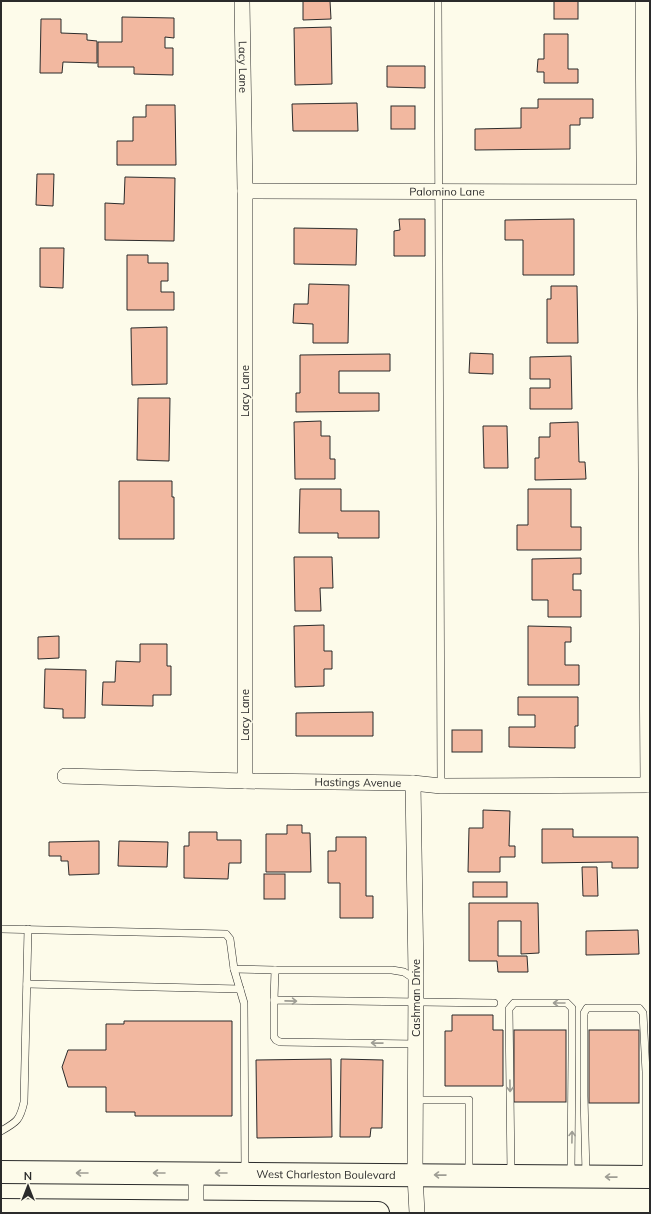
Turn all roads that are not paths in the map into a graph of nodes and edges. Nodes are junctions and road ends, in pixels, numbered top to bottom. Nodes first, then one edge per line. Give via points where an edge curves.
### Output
1 (242, 1) edge
2 (438, 1) edge
3 (643, 1) edge
4 (245, 191) junction
5 (439, 191) junction
6 (647, 192) edge
7 (65, 776) dead end
8 (245, 781) junction
9 (413, 783) junction
10 (649, 785) edge
11 (441, 786) junction
12 (1, 929) edge
13 (28, 929) junction
14 (234, 969) junction
15 (275, 970) junction
16 (416, 980) junction
17 (27, 984) junction
18 (240, 989) junction
19 (274, 1000) junction
20 (416, 1003) junction
21 (494, 1003) dead end
22 (416, 1044) junction
23 (416, 1100) junction
24 (1, 1131) edge
25 (1, 1172) edge
26 (196, 1173) junction
27 (245, 1174) junction
28 (415, 1175) junction
29 (469, 1175) junction
30 (511, 1176) junction
31 (578, 1176) junction
32 (648, 1177) edge
33 (1, 1210) edge
34 (196, 1212) edge
35 (378, 1213) edge
36 (417, 1213) edge

1 - 4 street, Lacy Lane
2 - 5 lane
3 - 6 street
4 - 5 street, Palomino Lane
4 - 8 street, Lacy Lane
5 - 6 street, Palomino Lane
5 - 11 lane
6 - 10 street
7 - 8 street, Hastings Avenue
8 - 9 street, Hastings Avenue
9 - 11 street, Hastings Avenue
9 - 16 street, Cashman Drive
10 - 11 street, Hastings Avenue
12 - 13 lane
13 - 14 lane via 226,934 230,939
13 - 17 lane
14 - 15 lane
14 - 18 lane
15 - 16 lane via 392,970 404,972
15 - 19 lane
16 - 20 street, Cashman Drive
17 - 18 lane
17 - 24 lane via 24,1102 20,1117
18 - 27 lane via 244,1003
19 -> 20 lane
22 -> 19 lane via 280,1042 274,1036
20 - 21 lane
20 - 22 street, Cashman Drive
22 - 23 street, Cashman Drive
23 - 28 street, Cashman Drive
23 - 29 lane via 469,1100
26 -> 25 main road, West Charleston Boulevard
27 -> 26 main road, West Charleston Boulevard
26 - 34 street
27 - 28 main road, West Charleston Boulevard
29 -> 28 main road, West Charleston Boulevard
28 - 36 street, Cashman Drive
29 - 30 main road, West Charleston Boulevard
30 - 31 main road, West Charleston Boulevard
31 -> 30 lane via 572,1008 567,1003 514,1003 509,1009
32 -> 31 main road, West Charleston Boulevard
31 - 32 lane via 584,1096 584,1012 587,1008 639,1008 643,1012
33 - 34 main road
34 - 35 main road

